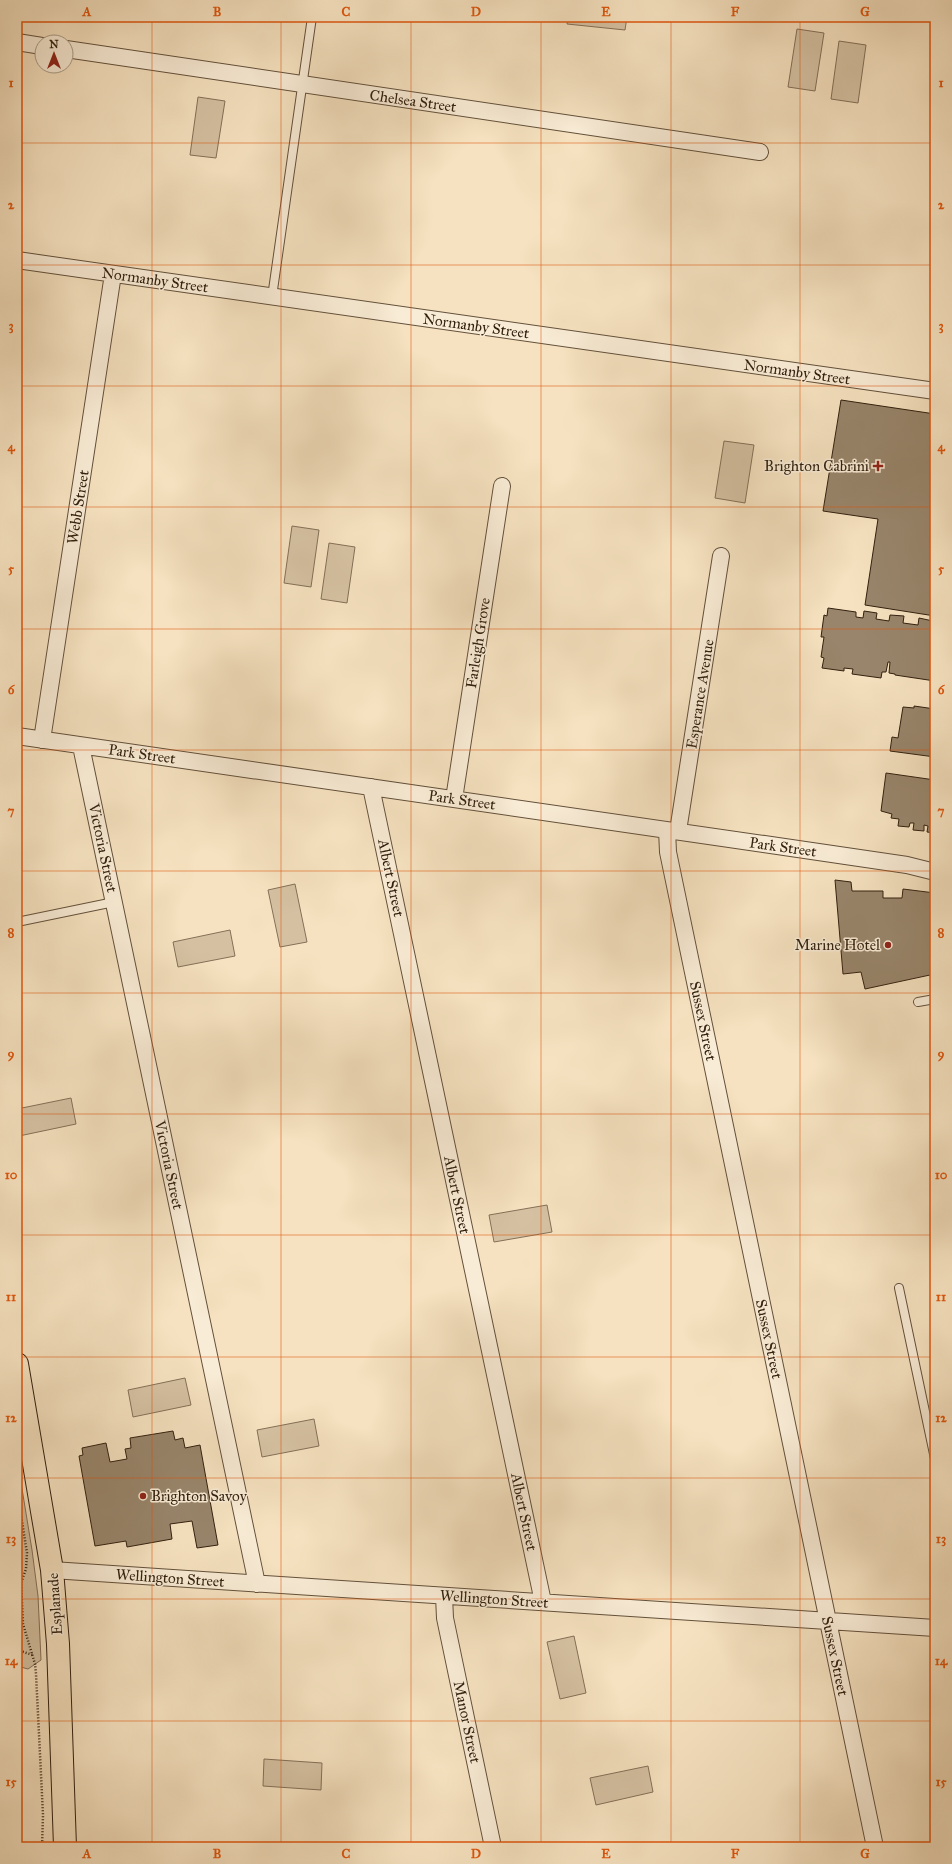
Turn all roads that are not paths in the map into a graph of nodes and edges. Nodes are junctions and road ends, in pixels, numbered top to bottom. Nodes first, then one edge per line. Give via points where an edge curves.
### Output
1 (312, 17) edge
2 (17, 42) edge
3 (34, 45) edge
4 (74, 50) edge
5 (302, 84) junction
6 (760, 152) dead end
7 (17, 260) edge
8 (114, 274) junction
9 (272, 297) junction
10 (935, 391) edge
11 (502, 486) dead end
12 (721, 556) dead end
13 (17, 736) edge
14 (42, 740) junction
15 (81, 746) junction
16 (371, 787) junction
17 (454, 799) junction
18 (673, 830) junction
19 (935, 864) edge
20 (907, 865) junction
21 (935, 872) edge
22 (114, 902) junction
23 (17, 922) edge
24 (935, 999) edge
25 (918, 1002) dead end
26 (899, 1288) dead end
27 (17, 1364) edge
28 (935, 1459) edge
29 (52, 1570) junction
30 (257, 1584) junction
31 (444, 1596) junction
32 (543, 1602) junction
33 (828, 1621) junction
34 (935, 1628) edge
35 (65, 1847) edge
36 (493, 1847) edge
37 (875, 1847) edge

1 - 5 lane
2 - 3 street
4 - 5 street, Chelsea Street
5 - 6 street, Chelsea Street
5 - 9 lane
7 - 8 street, Normanby Street
8 - 9 street, Normanby Street
8 - 14 street, Webb Street
9 - 10 street, Normanby Street
11 - 17 street, Farleigh Grove
12 - 18 street, Esperance Avenue
13 - 14 street, Park Street
14 - 15 street, Park Street
15 - 16 street, Park Street
15 - 22 street, Victoria Street
16 - 17 street, Park Street
16 - 32 street, Albert Street
17 - 18 street, Park Street
18 - 20 street, Park Street
18 - 33 street, Sussex Street via 668,852
19 - 20 street, Park Street
20 - 21 street, Park Street
22 - 23 lane
22 - 30 street, Victoria Street
24 - 25 lane
26 - 28 lane
27 - 29 main road, Esplanade
29 - 30 street, Wellington Street
29 - 35 main road, Esplanade via 58,1644
30 - 31 street, Wellington Street
31 - 32 street, Wellington Street
31 - 36 street, Manor Street via 445,1618
32 - 33 street, Wellington Street
33 - 34 street, Wellington Street
33 - 37 street, Sussex Street

